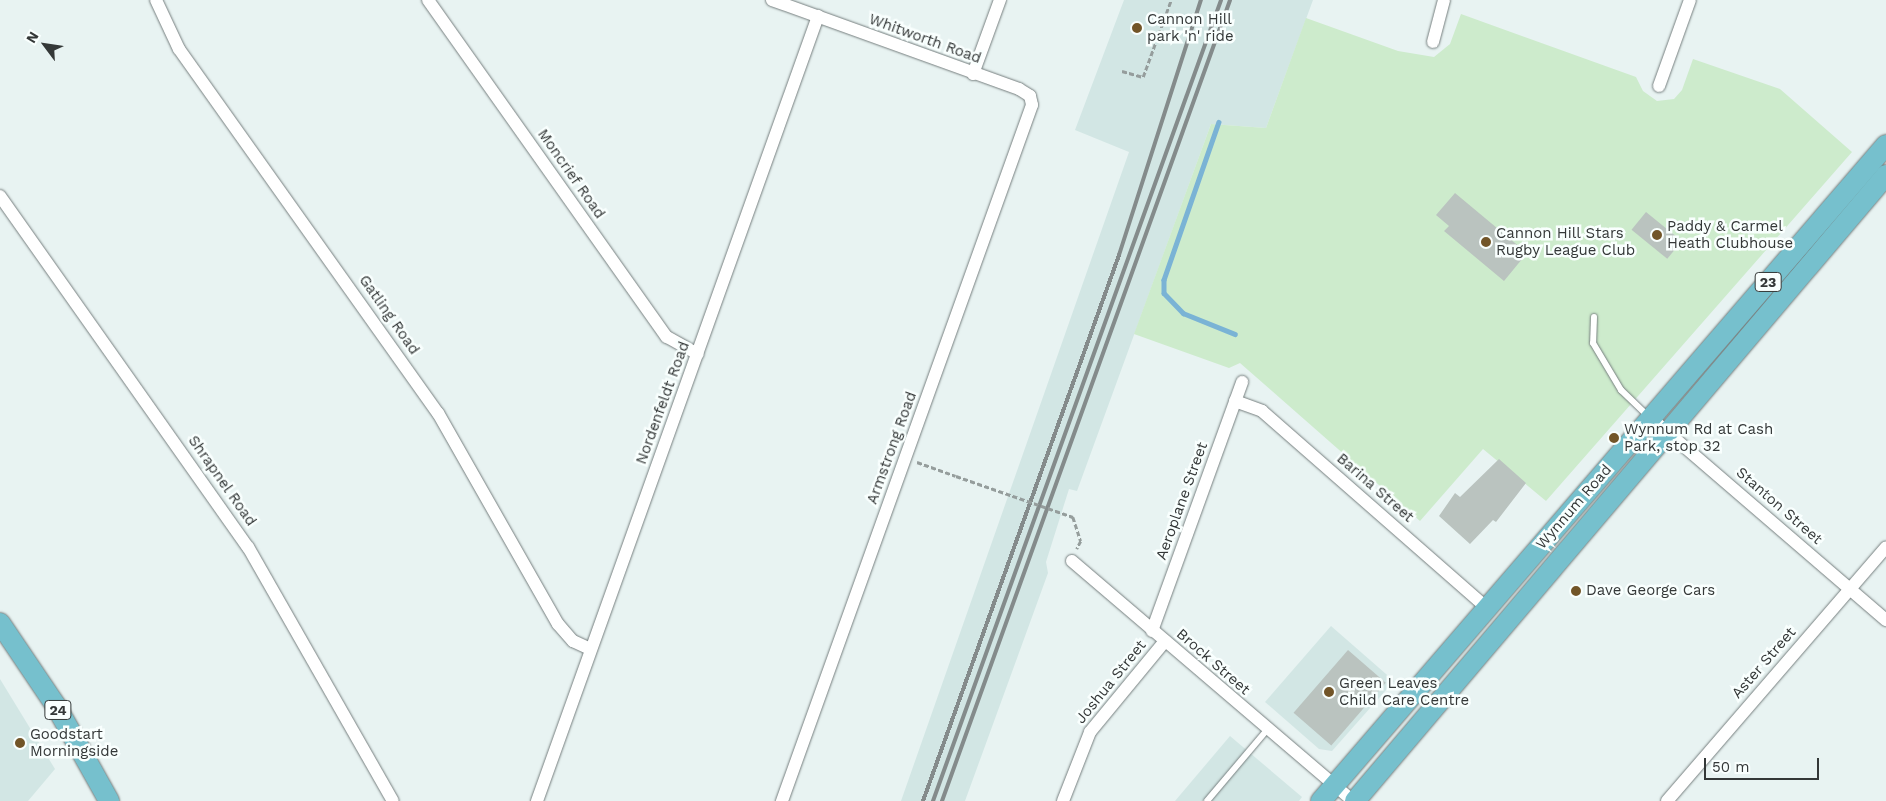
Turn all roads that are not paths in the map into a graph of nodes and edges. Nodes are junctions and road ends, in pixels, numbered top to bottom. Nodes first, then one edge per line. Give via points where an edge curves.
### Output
1 (156, 0) edge
2 (428, 0) edge
3 (772, 0) edge
4 (1000, 0) edge
5 (1444, 0) edge
6 (1690, 0) edge
7 (818, 16) junction
8 (1433, 42) dead end
9 (973, 74) junction
10 (1659, 86) dead end
11 (1032, 105) joint
12 (1886, 145) edge
13 (1886, 176) edge
14 (0, 196) edge
15 (1594, 317) dead end
16 (698, 354) junction
17 (1242, 382) dead end
18 (1235, 401) junction
19 (1651, 418) junction
20 (1669, 433) junction
21 (1886, 547) edge
22 (1072, 560) road end
23 (1850, 589) junction
24 (1488, 608) junction
25 (1886, 620) edge
26 (0, 623) edge
27 (1152, 631) junction
28 (1165, 641) junction
29 (590, 649) junction
30 (1267, 730) junction
31 (1327, 794) edge
32 (109, 801) edge
33 (393, 801) edge
34 (537, 801) edge
35 (782, 801) edge
36 (1064, 801) edge
37 (1207, 801) edge
38 (1354, 801) edge
39 (1666, 801) edge

1 - 29 street, Gatling Road via 179,49 438,413 561,628
2 - 16 street, Moncrief Road via 666,337
3 - 7 street, Whitworth Road
4 - 9 street
5 - 8 street
6 - 10 street
7 - 9 street, Whitworth Road
7 - 16 street, Nordenfeldt Road
9 - 11 street, Whitworth Road via 1024,91
11 - 35 street, Armstrong Road
12 - 19 main road, Wynnum Road / 23
13 - 20 main road, Wynnum Road / 23
14 - 33 street, Shrapnel Road via 248,547
15 - 19 lane via 1593,343 1621,390
16 - 29 street, Nordenfeldt Road
17 - 18 street, Aeroplane Street
18 - 24 street, Barina Street via 1262,411
18 - 27 street, Aeroplane Street
19 - 20 street, Stanton Street
19 - 24 main road, Wynnum Road / 23
20 - 23 street, Stanton Street
20 - 38 main road, Wynnum Road / 23
21 - 23 street, Aster Street
22 - 27 street, Brock Street
23 - 25 street, Stanton Street
23 - 39 street, Aster Street
24 - 31 main road, Wynnum Road / 23
26 - 32 main road, 24 via 56,706
27 - 28 street, Brock Street
28 - 30 street, Brock Street
28 - 36 street, Joshua Street via 1090,732
29 - 34 street, Nordenfeldt Road
30 - 31 street, Brock Street
30 - 37 lane
31 - 38 street, Brock Street

